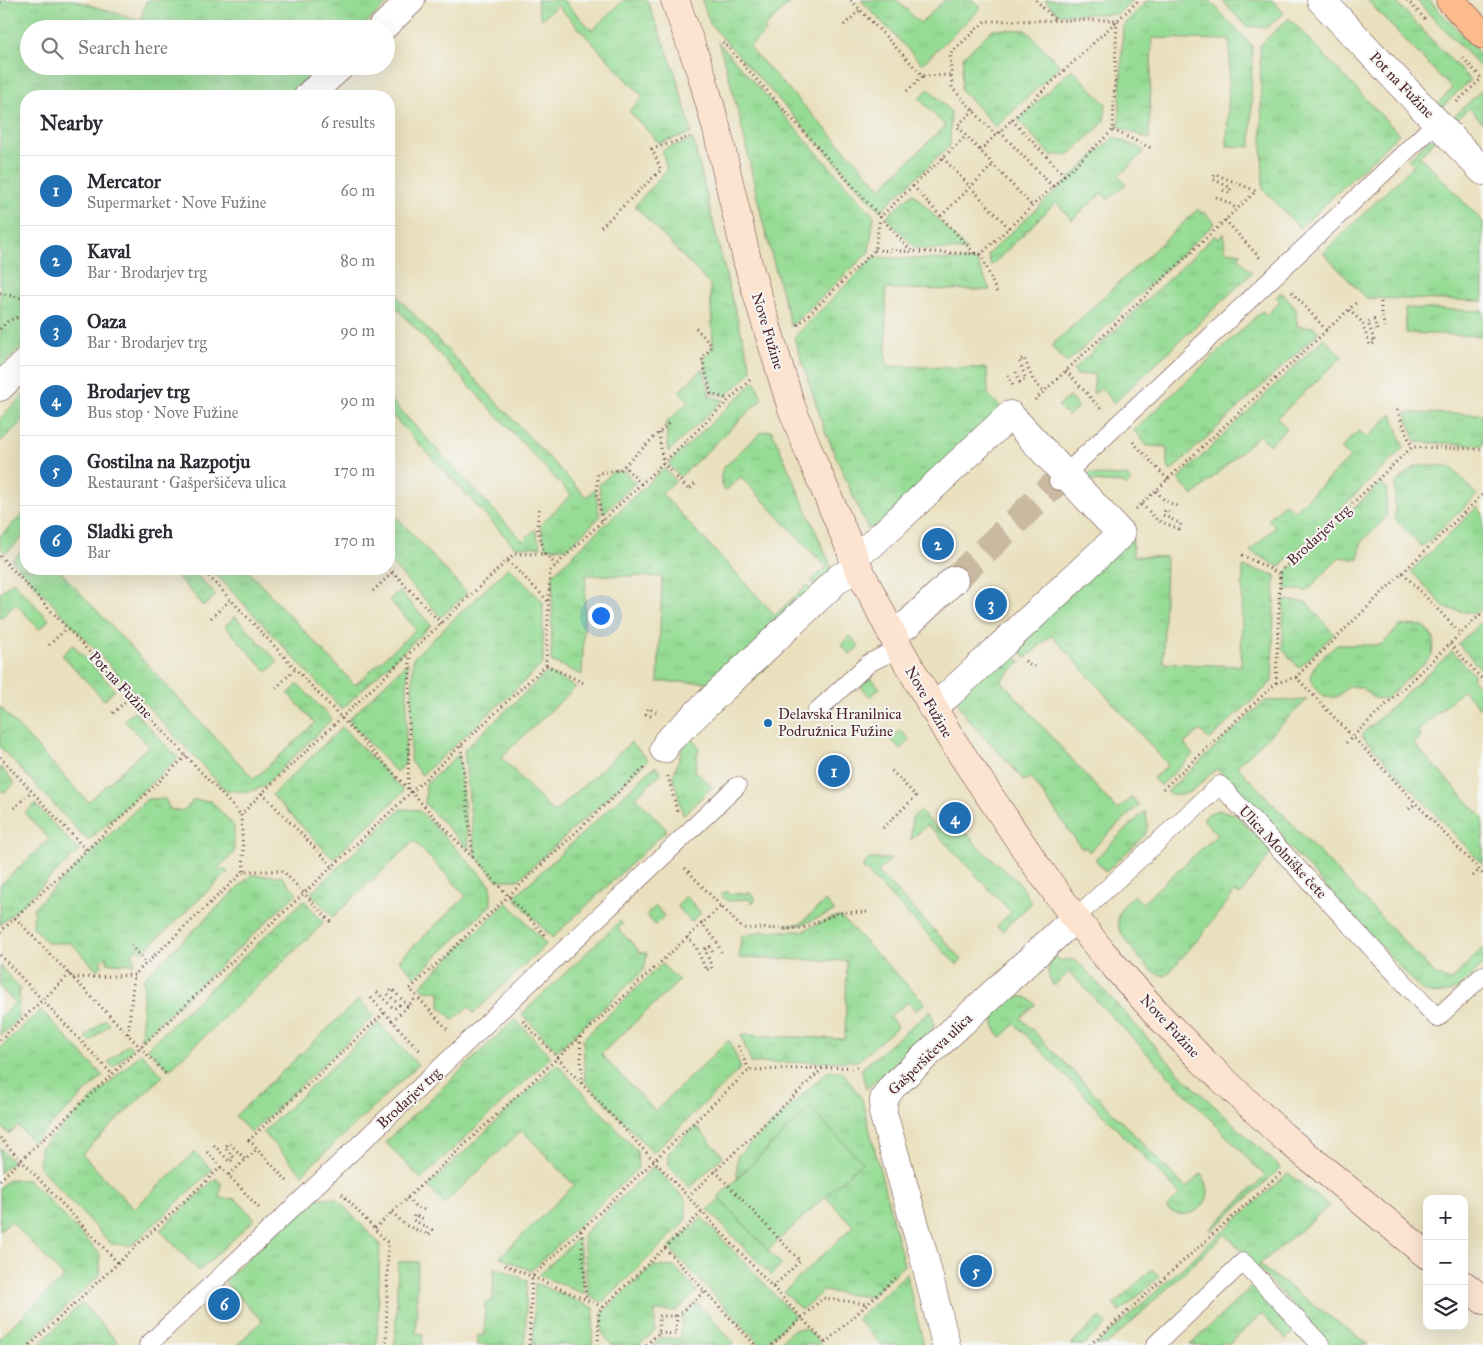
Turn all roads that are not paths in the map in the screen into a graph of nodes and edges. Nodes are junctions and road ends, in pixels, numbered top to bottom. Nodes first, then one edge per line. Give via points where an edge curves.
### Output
1 (411, 0) edge
2 (675, 0) edge
3 (1321, 0) edge
4 (1450, 0) edge
5 (390, 20) edge
6 (1483, 35) edge
7 (330, 75) edge
8 (314, 90) edge
9 (1437, 122) junction
10 (1483, 171) edge
11 (20, 368) edge
12 (0, 387) edge
13 (1062, 478) junction
14 (855, 562) junction
15 (954, 580) tunnel mouth
16 (895, 640) junction
17 (931, 706) junction
18 (816, 712) dead end
19 (661, 753) road end
20 (738, 786) dead end
21 (1075, 918) junction
22 (1483, 975) edge
23 (1423, 1252) edge
24 (1468, 1288) edge
25 (1483, 1300) edge
26 (157, 1342) edge
27 (946, 1345) edge
28 (1155, 1345) edge
29 (1320, 1345) edge

1 - 5 street
2 - 14 street, Nove Fužine via 702,76 748,264 774,353 791,406
3 - 9 street, Pot na Fužine
4 - 6 main road
7 - 8 street
9 - 10 street, Pot na Fužine
9 - 13 lane
11 - 12 street
13 - 14 street via 1010,415
13 - 17 street via 1121,534 948,696
14 - 16 street, Nove Fužine
14 - 19 street via 674,735
15 - 16 street
16 - 17 street, Nove Fužine
16 - 18 lane
17 - 21 street, Nove Fužine
20 - 26 lane, Brodarjev trg via 275,1225
21 - 22 lane, Ulica Molniške čete via 1220,785 1437,1018
21 - 23 street, Nove Fužine via 1162,1018 1228,1086
21 - 27 street, Gašperšičeva ulica via 899,1081 884,1099 883,1113
24 - 25 street
28 - 29 lane via 1243,1262

